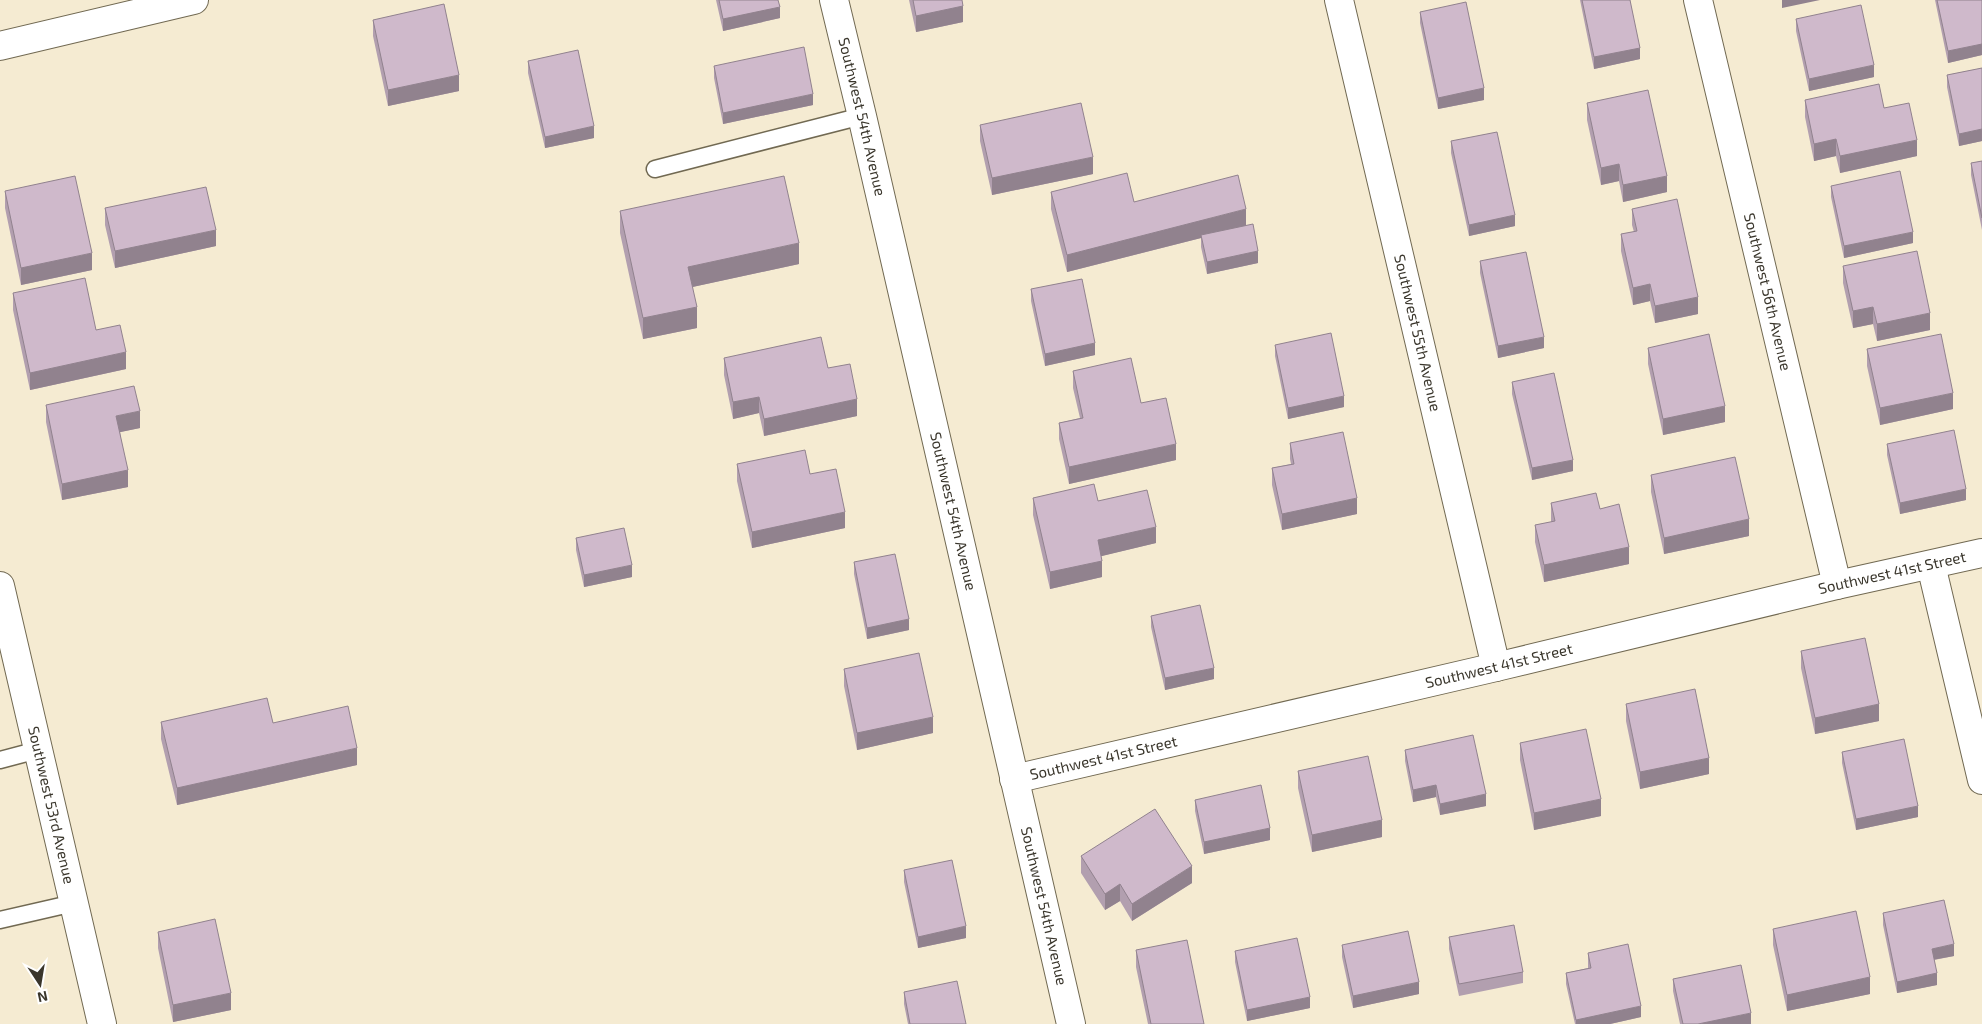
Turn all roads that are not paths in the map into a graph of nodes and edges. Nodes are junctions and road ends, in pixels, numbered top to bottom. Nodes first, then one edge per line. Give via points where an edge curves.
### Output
1 (194, 0) edge
2 (834, 0) edge
3 (1338, 0) edge
4 (1698, 0) edge
5 (0, 46) edge
6 (862, 116) junction
7 (655, 169) dead end
8 (1982, 553) edge
9 (1931, 565) junction
10 (1837, 585) junction
11 (0, 586) edge
12 (1496, 667) junction
13 (38, 750) junction
14 (0, 760) edge
15 (1014, 779) junction
16 (1982, 780) edge
17 (74, 903) junction
18 (0, 920) edge
19 (102, 1024) edge
20 (1071, 1024) edge

1 - 5 street
2 - 6 street, Southwest 54th Avenue
3 - 12 street, Southwest 55th Avenue
4 - 10 street, Southwest 56th Avenue
6 - 7 lane
6 - 15 street, Southwest 54th Avenue
8 - 9 street, Southwest 41st Street
9 - 10 street, Southwest 41st Street
9 - 16 street
10 - 12 street, Southwest 41st Street
11 - 13 street, Southwest 53rd Avenue
12 - 15 street, Southwest 41st Street
13 - 14 lane
13 - 17 street, Southwest 53rd Avenue
15 - 20 street, Southwest 54th Avenue
17 - 18 lane
17 - 19 street, Southwest 53rd Avenue

